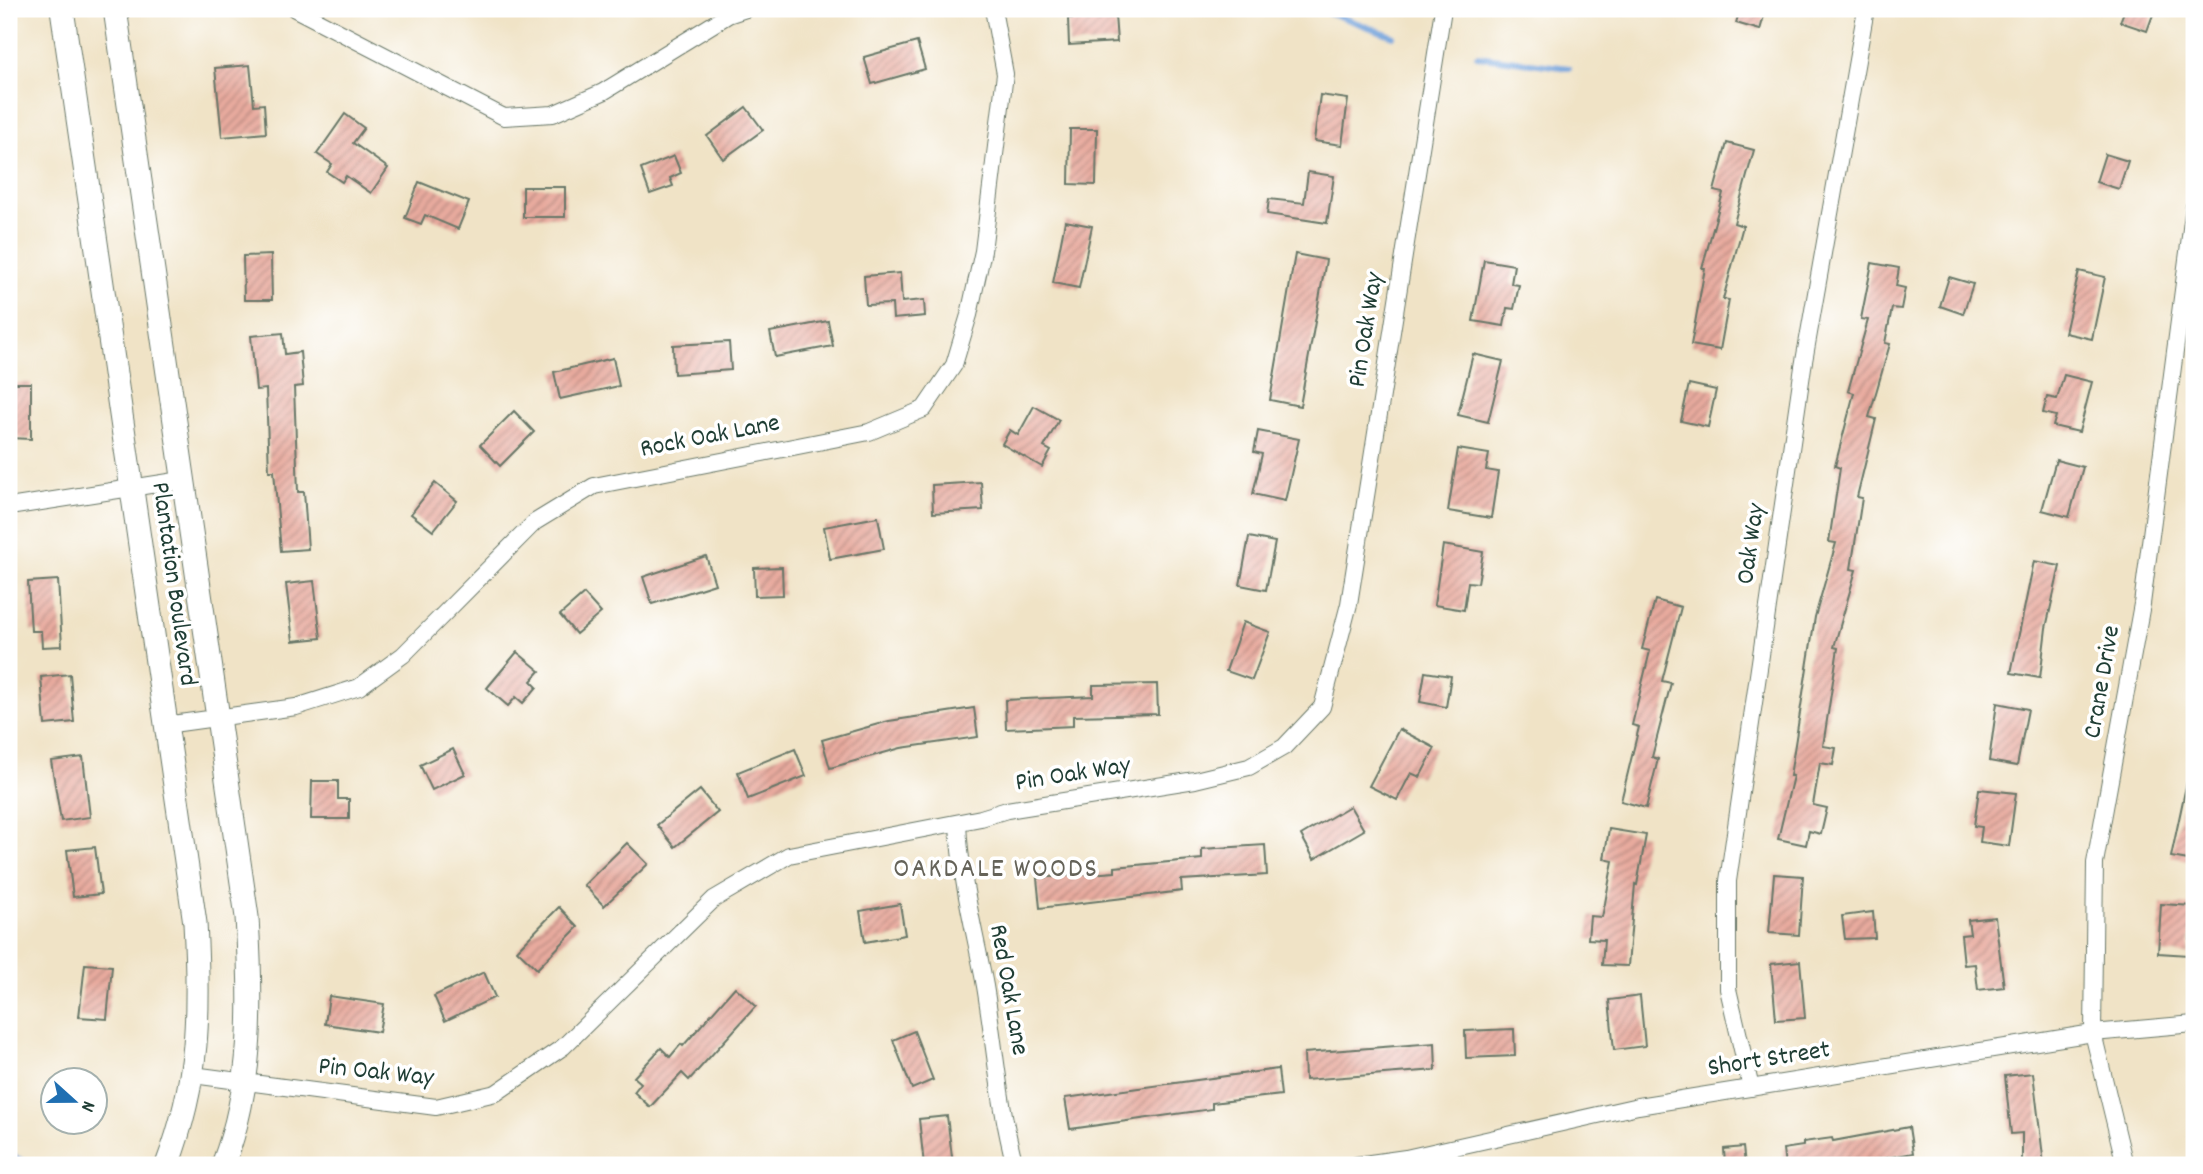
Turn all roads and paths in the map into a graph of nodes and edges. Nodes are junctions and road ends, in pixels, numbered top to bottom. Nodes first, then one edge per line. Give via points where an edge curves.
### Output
1 (62, 9) edge
2 (115, 9) edge
3 (295, 9) edge
4 (746, 9) edge
5 (993, 9) edge
6 (1443, 9) edge
7 (1866, 9) edge
8 (2194, 206) edge
9 (183, 480) junction
10 (131, 488) junction
11 (9, 507) edge
12 (217, 717) junction
13 (165, 725) junction
14 (958, 823) junction
15 (2194, 1024) edge
16 (2093, 1033) junction
17 (193, 1076) junction
18 (245, 1083) junction
19 (1751, 1088) junction
20 (1407, 1162) edge
21 (167, 1165) edge
22 (223, 1165) edge
23 (1015, 1165) edge
24 (1356, 1165) edge
25 (2125, 1165) edge

1 - 10 street, Plantation Boulevard
2 - 9 street, Plantation Boulevard
3 - 4 street via 504,117 554,114 603,92 728,15
5 - 12 street, Rock Oak Lane via 1005,74 983,251 954,365 924,409 869,432 594,486 535,522 402,655 359,687 296,707
6 - 14 street, Pin Oak Way via 1349,604 1322,708 1284,747 1248,766 1195,780 1007,810
7 - 19 street, Oak Way via 1803,367 1728,881 1728,989
8 - 16 street, Crane Drive via 2142,604 2095,863
9 - 10 street
9 - 12 street, Plantation Boulevard
10 - 11 street
10 - 13 street, Plantation Boulevard
12 - 13 street, Rock Oak Lane
12 - 18 street, Plantation Boulevard via 247,917 252,997
13 - 17 street, Plantation Boulevard via 195,923 200,998
14 - 18 street, Pin Oak Way via 789,855 714,899 563,1046 496,1093 436,1107
14 - 23 street, Red Oak Lane via 1004,1124
15 - 16 street, Short Street
16 - 19 street, Short Street
16 - 25 street, Crane Drive
17 - 18 street, Pin Oak Way
17 - 21 street, Plantation Boulevard
18 - 22 street, Plantation Boulevard
19 - 20 street, Short Street via 1638,1106
20 - 24 street, Short Street

